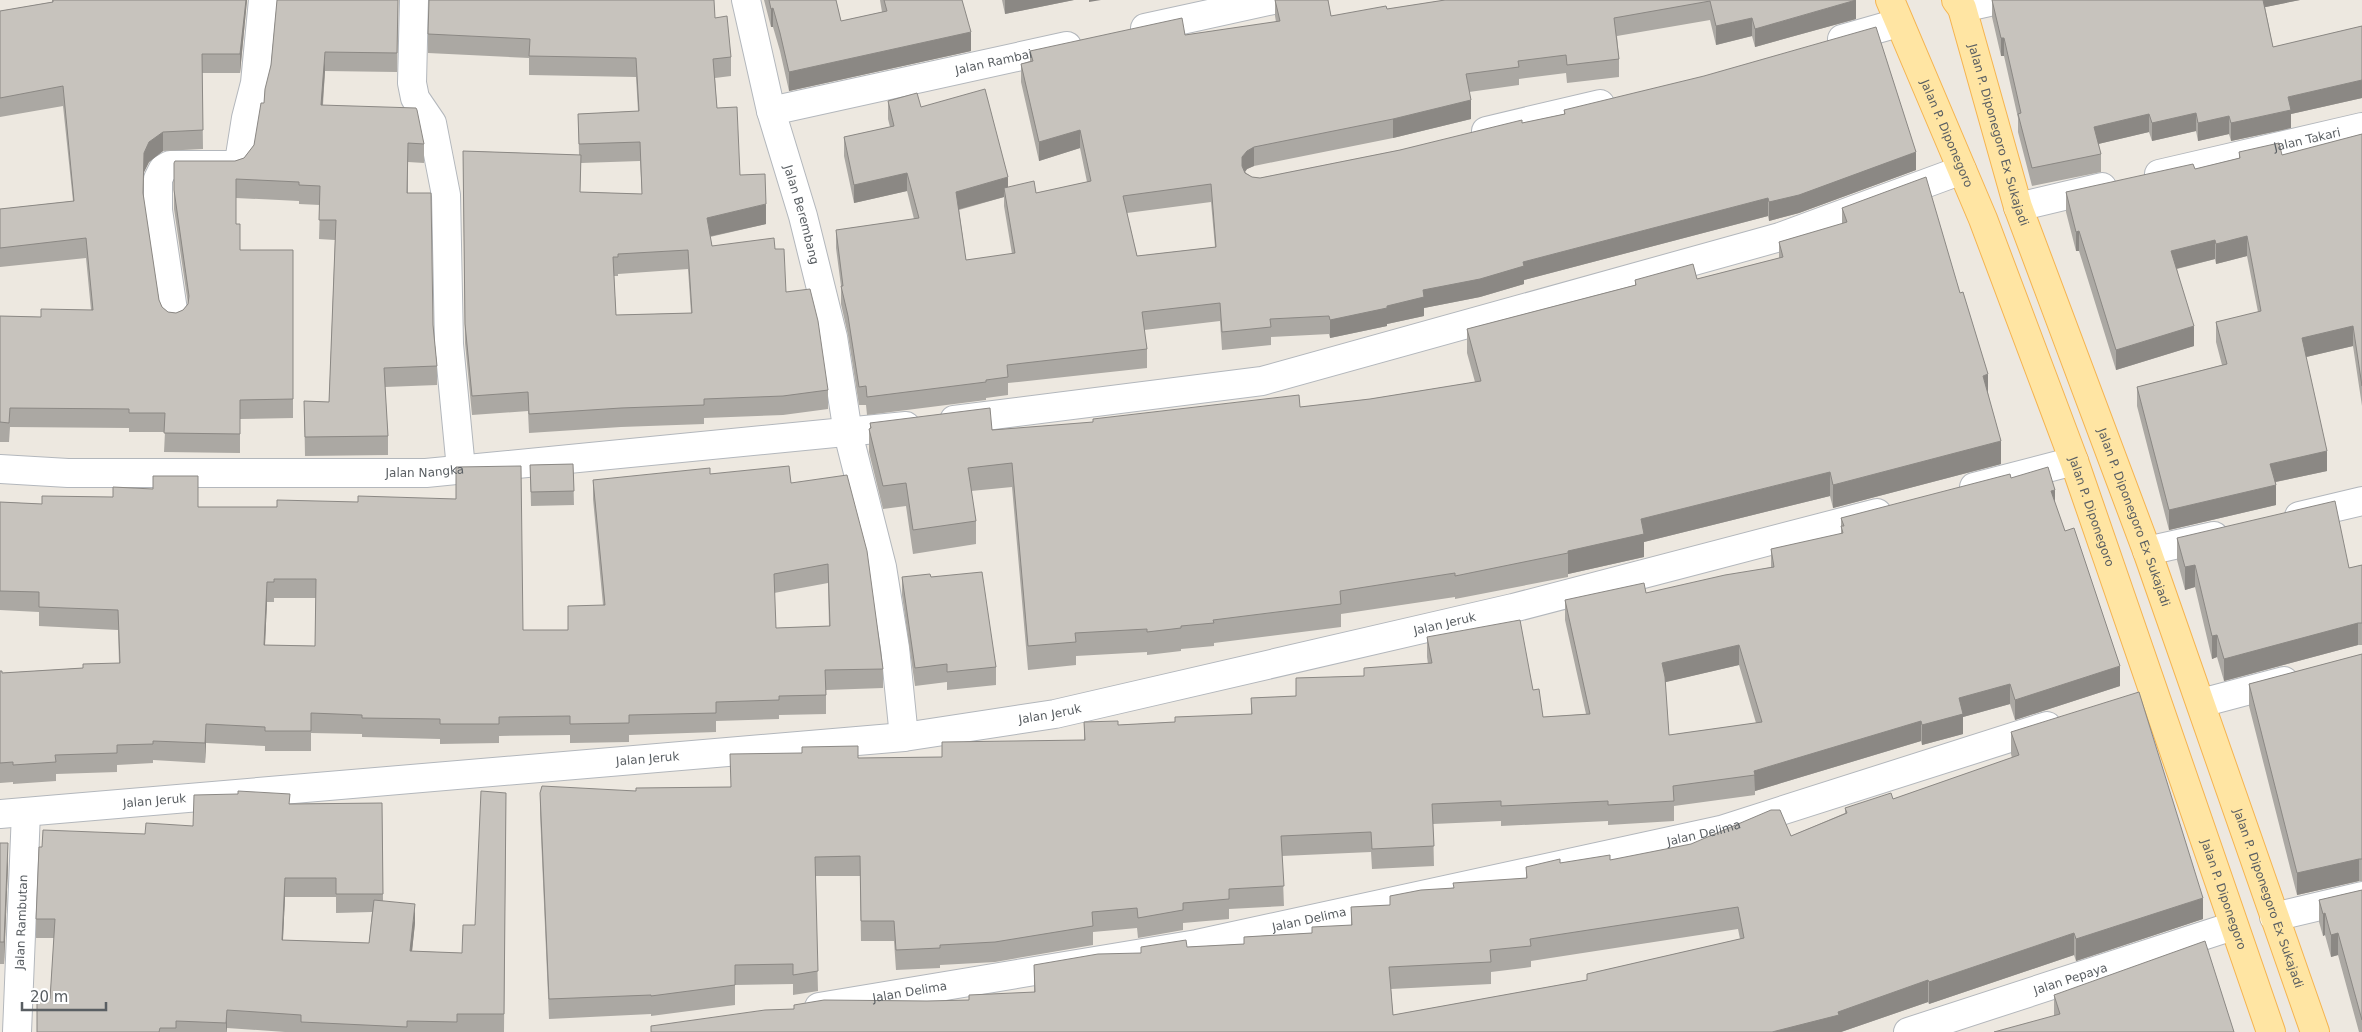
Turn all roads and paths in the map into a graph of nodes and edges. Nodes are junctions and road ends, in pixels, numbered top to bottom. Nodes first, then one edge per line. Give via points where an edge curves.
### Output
1 (263, 0) edge
2 (414, 0) edge
3 (746, 0) edge
4 (1273, 0) edge
5 (1998, 0) edge
6 (1959, 4) edge
7 (1894, 12) edge
8 (1119, 34) edge
9 (1090, 40) edge
10 (1814, 47) edge
11 (1624, 98) edge
12 (772, 111) junction
13 (2362, 127) edge
14 (1463, 137) edge
15 (1962, 170) junction
16 (2018, 207) junction
17 (174, 317) edge
18 (848, 433) junction
19 (2074, 461) junction
20 (0, 468) edge
21 (461, 469) junction
22 (1948, 494) edge
23 (2362, 501) edge
24 (1900, 507) edge
25 (2278, 521) edge
26 (2240, 530) edge
27 (2147, 551) junction
28 (2305, 675) edge
29 (2154, 692) junction
30 (2126, 701) edge
31 (2201, 703) junction
32 (2069, 719) edge
33 (904, 737) junction
34 (13, 813) edge
35 (2362, 896) edge
36 (2274, 917) junction
37 (2233, 926) junction
38 (795, 1011) edge
39 (17, 1032) edge
40 (1908, 1032) edge
41 (2271, 1032) edge
42 (2315, 1032) edge

1 - 17 street via 255,82 239,162 235,165 170,165 163,169 158,179 158,210
2 - 21 street via 414,98 432,123 446,195 449,344
3 - 12 street, Jalan Berembang
4 - 8 street
5 - 6 street
6 - 16 main road, Jalan P. Diponegoro Ex Sukajadi
7 - 10 street
7 - 15 main road, Jalan P. Diponegoro
9 - 12 street, Jalan Rambai
11 - 14 street
12 - 18 street, Jalan Berembang via 803,216 833,338
13 - 16 street, Jalan Takari
15 - 18 street, Jalan Nangka via 1780,237 1262,381
15 - 19 main road, Jalan P. Diponegoro
16 - 27 main road, Jalan P. Diponegoro Ex Sukajadi
18 - 21 street, Jalan Nangka
18 - 33 street, Jalan Berembang via 882,567
19 - 22 street
19 - 29 main road, Jalan P. Diponegoro
20 - 21 street, Jalan Nangka via 68,473 426,473
23 - 25 street
24 - 33 street, Jalan Jeruk via 1513,608 1055,714
26 - 27 street
27 - 31 main road, Jalan P. Diponegoro Ex Sukajadi
28 - 31 street
29 - 30 street
29 - 37 main road, Jalan P. Diponegoro
31 - 36 main road, Jalan P. Diponegoro Ex Sukajadi
32 - 38 street, Jalan Delima via 1721,830 1196,944
33 - 34 street, Jalan Jeruk
34 - 39 street, Jalan Rambutan
35 - 36 street
36 - 42 main road, Jalan P. Diponegoro Ex Sukajadi
37 - 40 street, Jalan Pepaya
37 - 41 main road, Jalan P. Diponegoro

